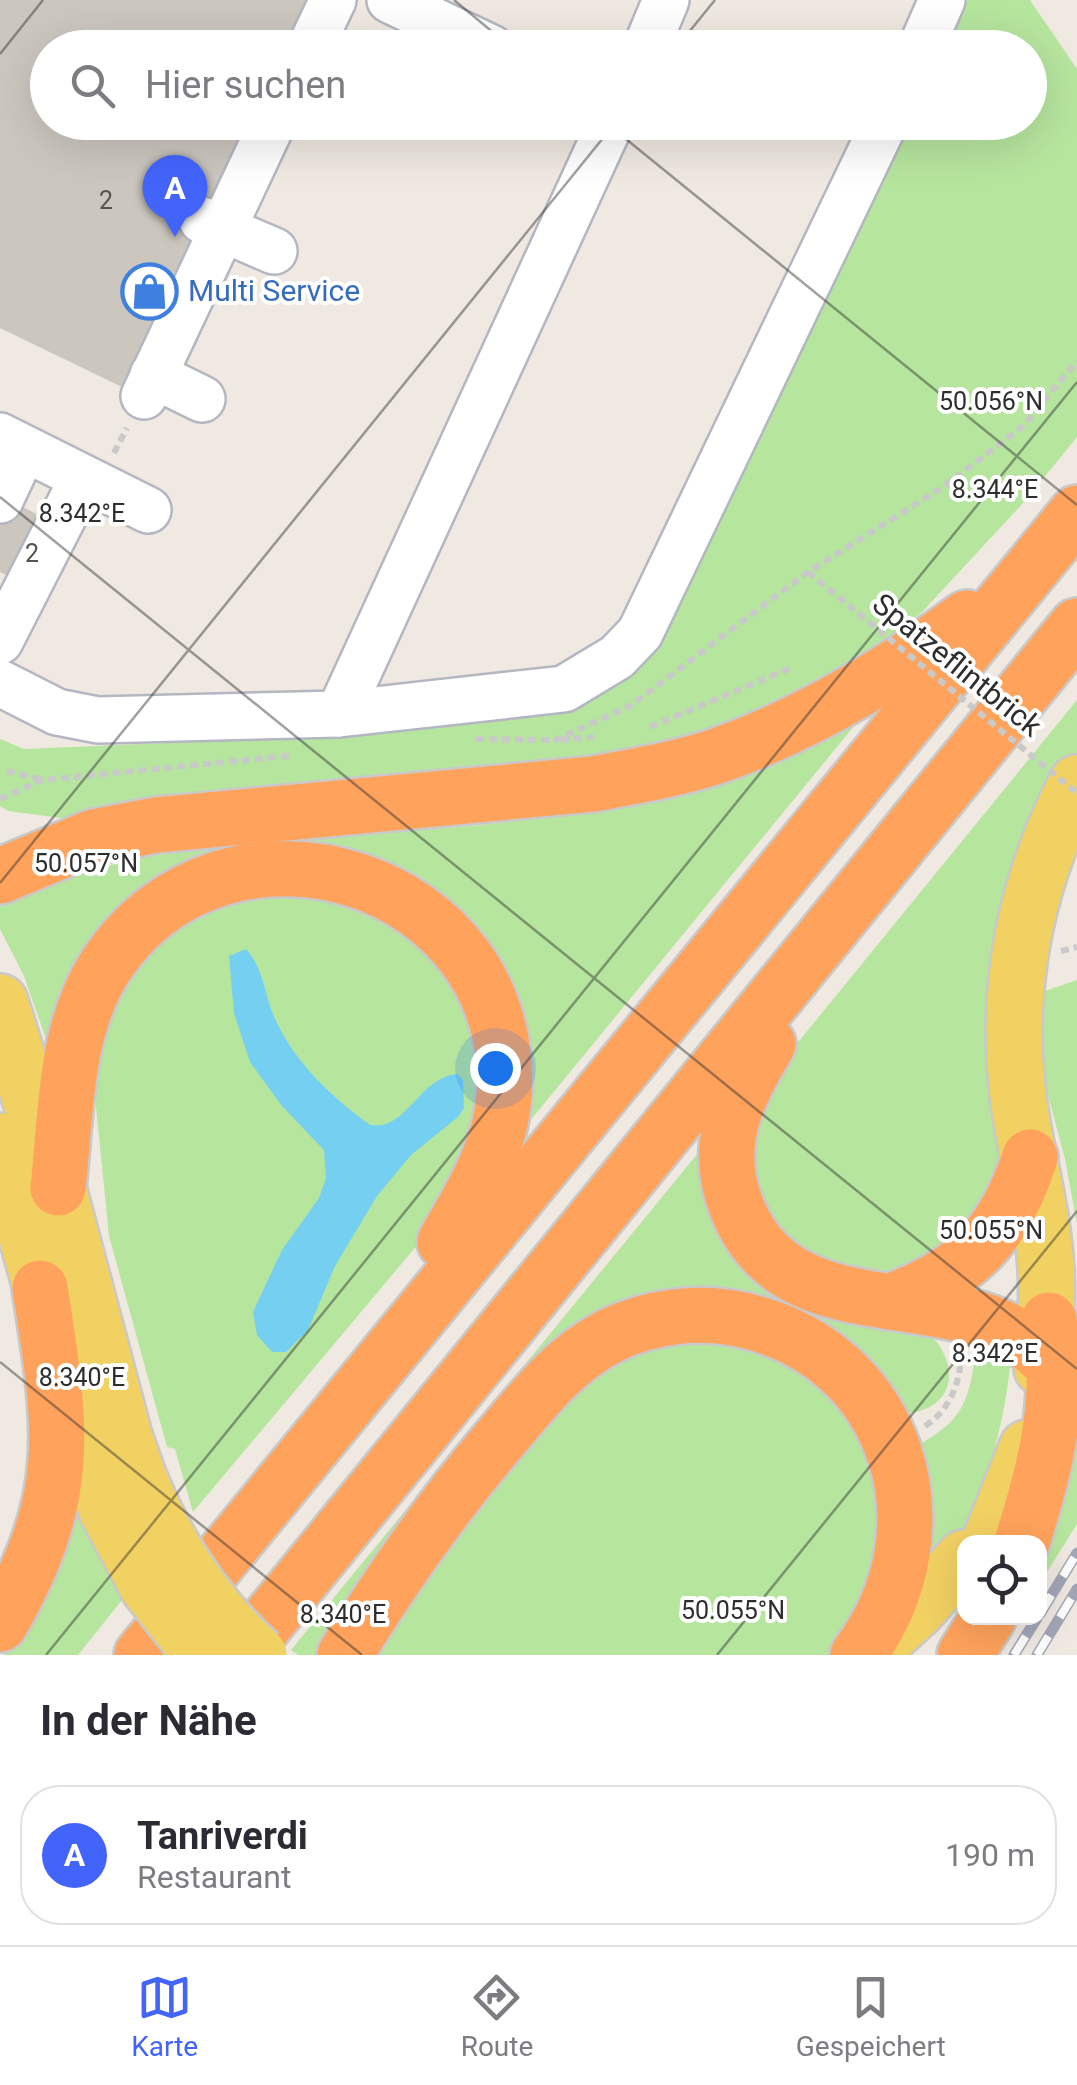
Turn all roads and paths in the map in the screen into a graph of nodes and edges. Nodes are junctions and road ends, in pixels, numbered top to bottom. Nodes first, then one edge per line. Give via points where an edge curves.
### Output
1 (334, 0) edge
2 (390, 0) edge
3 (666, 0) edge
4 (942, 0) edge
5 (319, 30) edge
6 (453, 30) edge
7 (654, 30) edge
8 (929, 30) edge
9 (262, 140) edge
10 (604, 140) edge
11 (876, 140) edge
12 (212, 225) junction
13 (274, 251) dead end
14 (1077, 361) edge
15 (148, 385) junction
16 (202, 398) dead end
17 (52, 462) edge
18 (23, 508) edge
19 (148, 510) dead end
20 (1077, 513) edge
21 (1026, 575) junction
22 (0, 579) edge
23 (1077, 626) edge
24 (0, 641) edge
25 (793, 667) dead end
26 (0, 683) edge
27 (339, 714) junction
28 (649, 728) dead end
29 (612, 736) dead end
30 (555, 740) dead end
31 (7, 770) dead end
32 (42, 780) dead end
33 (1077, 782) edge
34 (1077, 793) edge
35 (0, 829) edge
36 (94, 837) junction
37 (878, 868) junction
38 (0, 876) edge
39 (0, 1002) edge
40 (0, 1141) edge
41 (1030, 1156) junction
42 (58, 1188) junction
43 (40, 1288) junction
44 (889, 1302) junction
45 (949, 1312) junction
46 (1045, 1334) junction
47 (374, 1369) junction
48 (890, 1440) junction
49 (122, 1493) junction
50 (1007, 1527) edge
51 (957, 1566) edge
52 (957, 1595) edge
53 (0, 1624) edge
54 (984, 1625) edge
55 (142, 1655) edge
56 (202, 1655) edge
57 (240, 1655) edge
58 (258, 1655) edge
59 (346, 1655) edge
60 (858, 1655) edge
61 (868, 1655) edge
62 (910, 1655) edge
63 (965, 1655) edge

1 - 5 street
2 - 6 street
3 - 7 street
4 - 8 street
9 - 12 street
10 - 27 street
11 - 27 street via 640,634 618,657 564,689
12 - 13 street
12 - 15 street
14 - 34 path, Spatzeflintbrick, bridge via 1022,426 943,488 808,572
15 - 16 street
15 - 17 path
17 - 18 street
17 - 18 street
17 - 19 street
18 - 22 street
18 - 24 street
20 - 21 highway
21 - 36 highway via 879,679 718,756 593,784 238,816
21 - 47 highway
23 - 37 highway
25 - 28 path
26 - 27 street via 58,712 98,720
29 - 30 path
31 - 32 path
33 - 41 main road via 1035,882 1020,951 1014,1054
35 - 36 highway
36 - 38 highway
37 - 44 highway via 737,1097 726,1169 740,1216 787,1271 831,1291
37 - 57 highway
39 - 42 main road
40 - 43 main road
41 - 44 highway via 1002,1222 980,1249 954,1272
41 - 46 main road via 1043,1237
42 - 47 highway via 76,1034 104,968 152,915 214,880 266,869 319,869 386,890 444,933 484,991 503,1059 504,1095 489,1164
42 - 49 main road via 124,1436
43 - 49 main road
43 - 53 highway via 56,1393 55,1487 25,1581
44 - 45 highway
45 - 46 highway via 1027,1340
45 - 48 path via 961,1360 953,1394 932,1422
46 - 50 main road via 1038,1405
47 - 55 highway
48 - 59 highway via 838,1367 788,1334 700,1315 613,1335 562,1368 457,1489
48 - 60 highway via 906,1501 902,1565 880,1624
49 - 56 main road, bridge via 148,1588
49 - 58 main road, bridge via 153,1513 193,1581
51 - 61 main road
52 - 62 main road
54 - 63 highway

